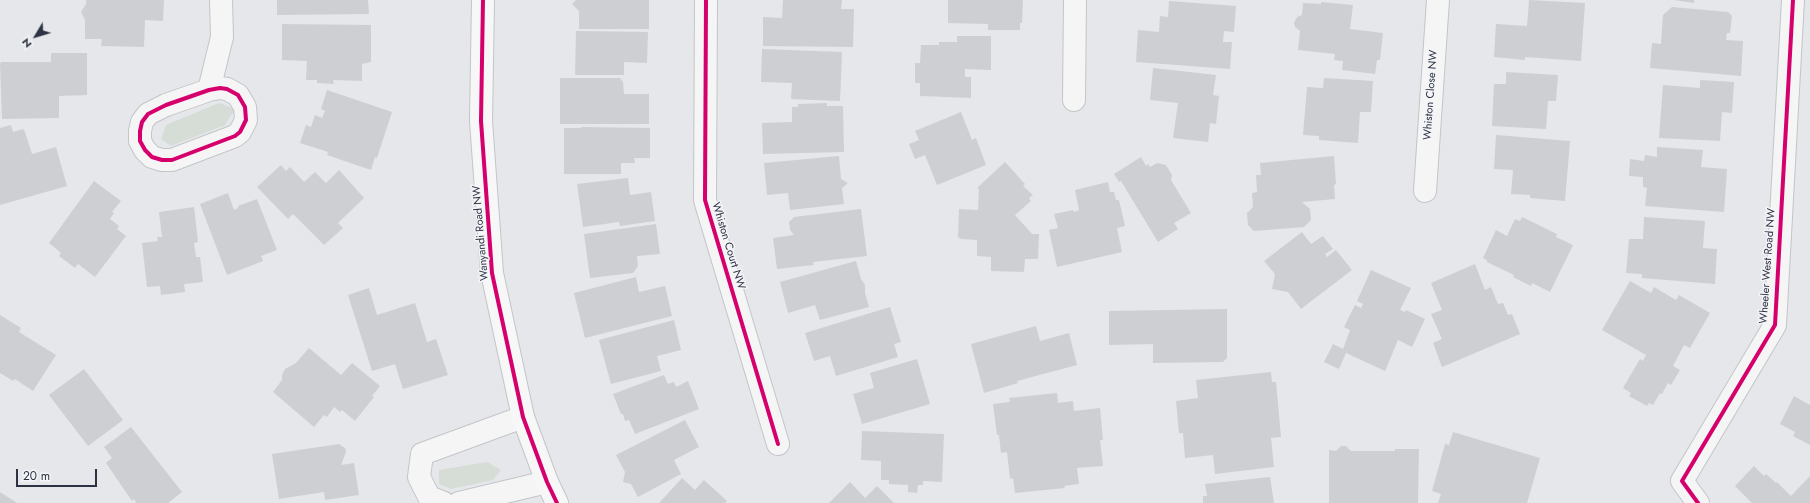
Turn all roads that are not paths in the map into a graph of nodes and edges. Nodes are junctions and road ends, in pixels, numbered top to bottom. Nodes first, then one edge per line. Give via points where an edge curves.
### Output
1 (221, 0) edge
2 (483, 0) edge
3 (706, 0) edge
4 (1075, 0) edge
5 (1438, 0) edge
6 (1793, 0) edge
7 (209, 90) junction
8 (1074, 100) dead end
9 (1425, 191) dead end
10 (523, 417) junction
11 (778, 444) dead end
12 (547, 482) junction
13 (444, 503) edge
14 (459, 503) edge
15 (556, 503) edge
16 (1698, 503) edge

1 - 7 street via 222,38
2 - 10 street, Wanyandi Road NW via 482,121 492,273
3 - 11 street, Whiston Court NW via 705,200
4 - 8 street
5 - 9 street, Whiston Close NW
6 - 16 street, Wheeler West Road NW via 1775,325 1682,481
7 - 7 street via 148,114 142,122 140,141 152,157 172,160 240,132 246,120 246,113 238,95 227,89
10 - 12 street, Wanyandi Road NW
10 - 13 street via 422,454 418,477 429,497
12 - 14 street
12 - 15 street, Wanyandi Road NW

